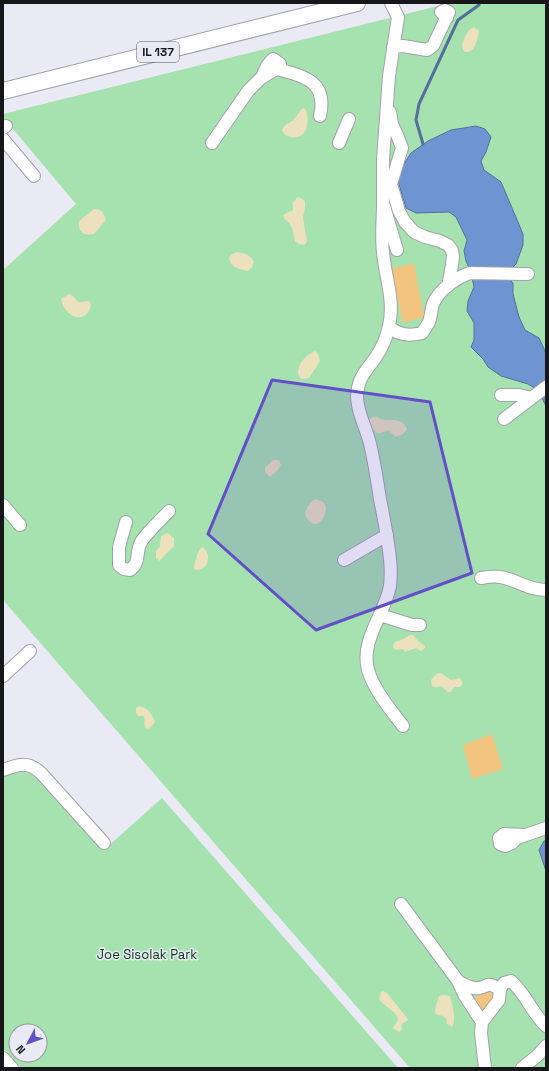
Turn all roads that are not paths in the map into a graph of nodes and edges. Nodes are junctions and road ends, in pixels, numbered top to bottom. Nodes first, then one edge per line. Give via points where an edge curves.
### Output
1 (357, 3) edge
2 (390, 3) edge
3 (447, 18) dead end
4 (393, 47) junction
5 (3, 91) edge
6 (387, 103) junction
7 (320, 116) dead end
8 (349, 119) dead end
9 (3, 140) edge
10 (212, 142) dead end
11 (339, 143) dead end
12 (34, 176) dead end
13 (382, 203) junction
14 (396, 250) dead end
15 (528, 274) dead end
16 (448, 286) junction
17 (389, 326) junction
18 (538, 393) edge
19 (501, 395) dead end
20 (504, 419) dead end
21 (3, 505) edge
22 (169, 511) dead end
23 (126, 522) dead end
24 (20, 525) dead end
25 (387, 534) junction
26 (344, 560) dead end
27 (481, 578) dead end
28 (546, 590) edge
29 (380, 615) junction
30 (420, 626) dead end
31 (30, 651) dead end
32 (3, 676) edge
33 (403, 726) dead end
34 (3, 770) edge
35 (546, 828) edge
36 (526, 835) dead end
37 (104, 844) dead end
38 (401, 904) dead end
39 (458, 981) junction
40 (500, 989) junction
41 (482, 1022) junction
42 (546, 1026) edge
43 (546, 1046) edge
44 (3, 1058) edge
45 (12, 1068) edge
46 (485, 1068) edge
47 (522, 1068) edge

1 - 5 main road, IL 137
2 - 4 street via 398,16
3 - 4 street via 433,46 427,50
4 - 6 street
6 - 13 street
6 - 16 street via 402,148 391,184 399,211 414,232 440,241 452,250
7 - 10 street via 320,90 310,80 276,69 261,78 248,91
8 - 11 street
9 - 12 street
13 - 14 street
13 - 17 street via 383,251 392,304
15 - 16 street via 470,273
16 - 17 street via 438,295 422,333 412,336 402,334
17 - 25 street via 382,347 365,370 358,396 358,407 369,439
18 - 19 street
18 - 20 street
21 - 24 street
22 - 23 street via 140,544 136,566 130,570 119,565 119,547
25 - 26 street
25 - 29 street via 390,587
27 - 28 street via 500,577 535,590
29 - 30 street
29 - 33 street via 369,641 368,669 376,687
31 - 32 street
34 - 37 street via 16,765 35,768
35 - 36 street
38 - 39 street
39 - 40 street via 468,987 479,988 487,984
39 - 41 street
40 - 41 street via 499,1000
40 - 42 street via 504,983 512,981
41 - 46 street
43 - 47 street
44 - 45 street

